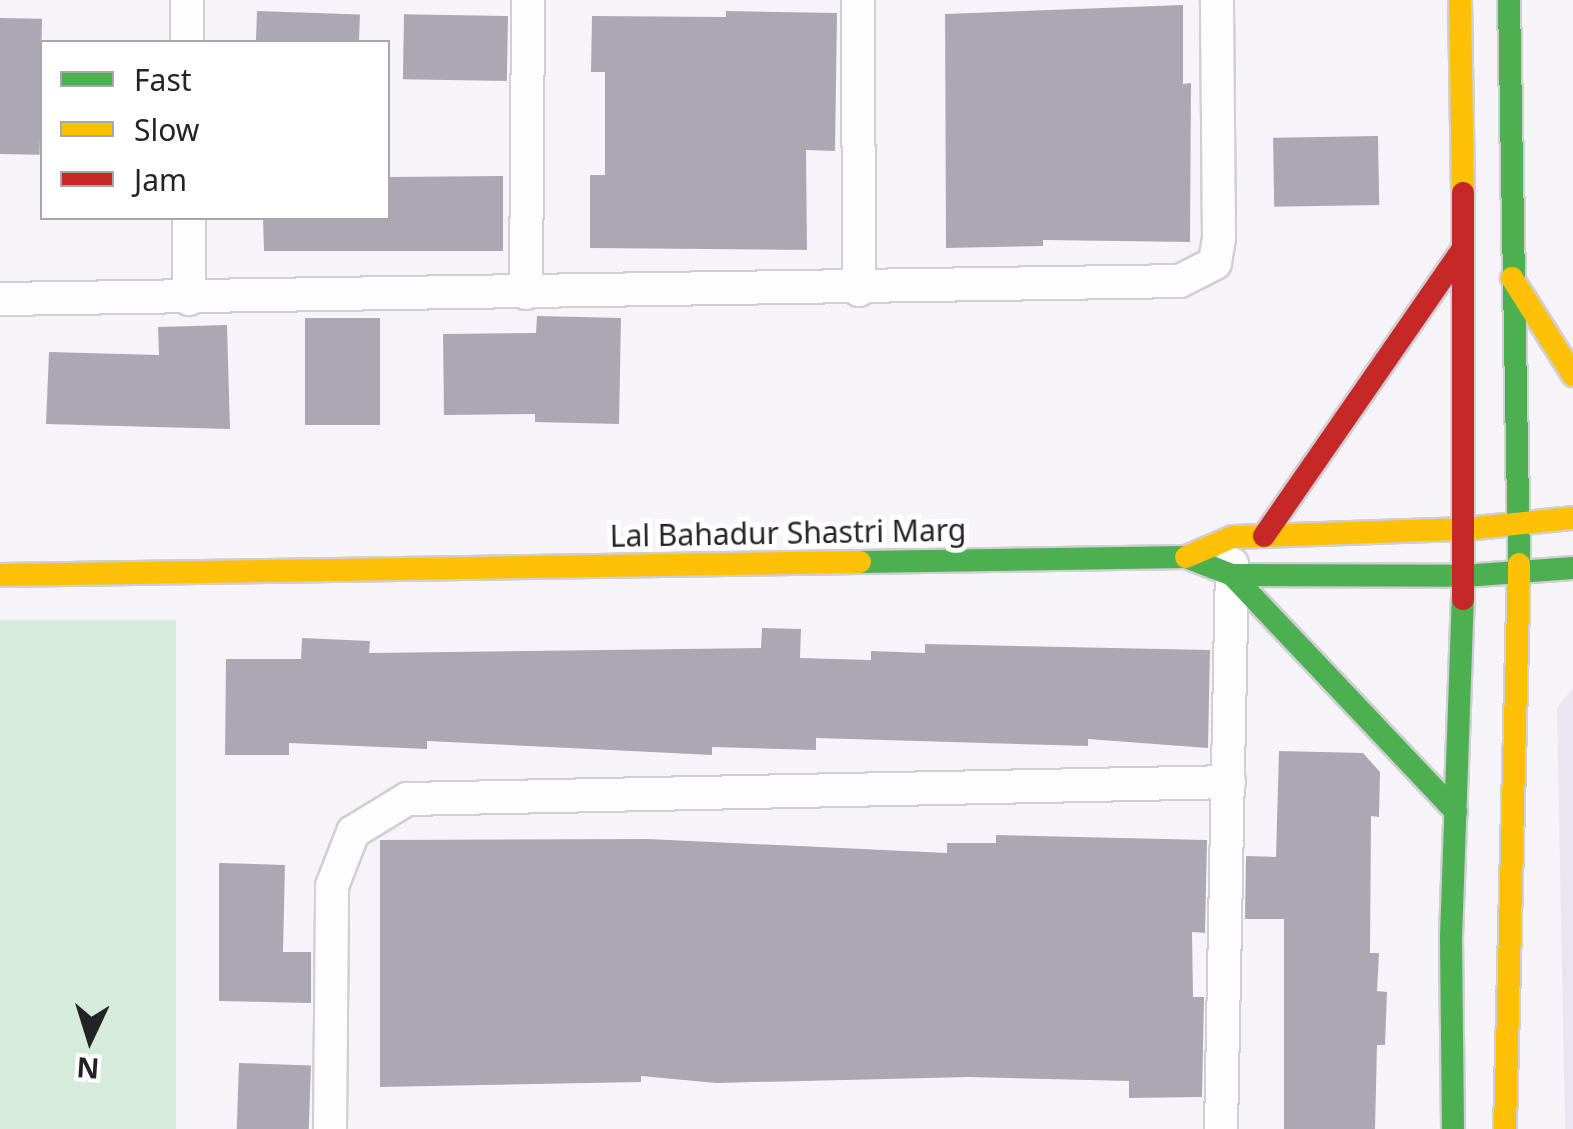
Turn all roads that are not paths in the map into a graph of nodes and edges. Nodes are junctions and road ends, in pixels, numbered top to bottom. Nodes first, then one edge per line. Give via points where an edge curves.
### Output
1 (187, 0) edge
2 (528, 0) edge
3 (858, 0) edge
4 (1217, 0) edge
5 (1460, 0) edge
6 (1508, 0) edge
7 (187, 40) edge
8 (188, 220) edge
9 (1462, 250) junction
10 (1510, 276) junction
11 (860, 290) junction
12 (526, 293) junction
13 (0, 299) edge
14 (189, 300) junction
15 (1573, 375) edge
16 (1573, 518) edge
17 (1518, 524) junction
18 (1466, 530) junction
19 (1248, 536) junction
20 (1186, 557) junction
21 (1573, 568) edge
22 (1519, 572) junction
23 (1232, 574) junction
24 (0, 576) edge
25 (1464, 576) junction
26 (1229, 782) junction
27 (1456, 812) junction
28 (330, 1129) edge
29 (1221, 1129) edge
30 (1454, 1129) edge
31 (1505, 1129) edge

1 - 7 street
2 - 12 street
3 - 11 street
4 - 11 street via 1220,214 1215,263 1203,274 1180,281
5 - 9 street
6 - 10 street
8 - 14 street
9 - 18 street
9 - 19 street
10 - 15 street
10 - 17 street
11 - 12 street
12 - 14 street
13 - 14 street
16 - 17 street
17 - 18 street
17 - 22 street
18 - 19 street
18 - 25 street
19 - 20 street
19 - 23 street
20 - 23 street, Lal Bahadur Shastri Marg
20 - 24 street, Lal Bahadur Shastri Marg
21 - 22 street, Lal Bahadur Shastri Marg
22 - 25 street, Lal Bahadur Shastri Marg
22 - 31 street
23 - 25 street, Lal Bahadur Shastri Marg
23 - 26 street
23 - 27 street
25 - 27 street
26 - 28 street via 407,800 353,832 332,886
26 - 29 street
27 - 30 street

